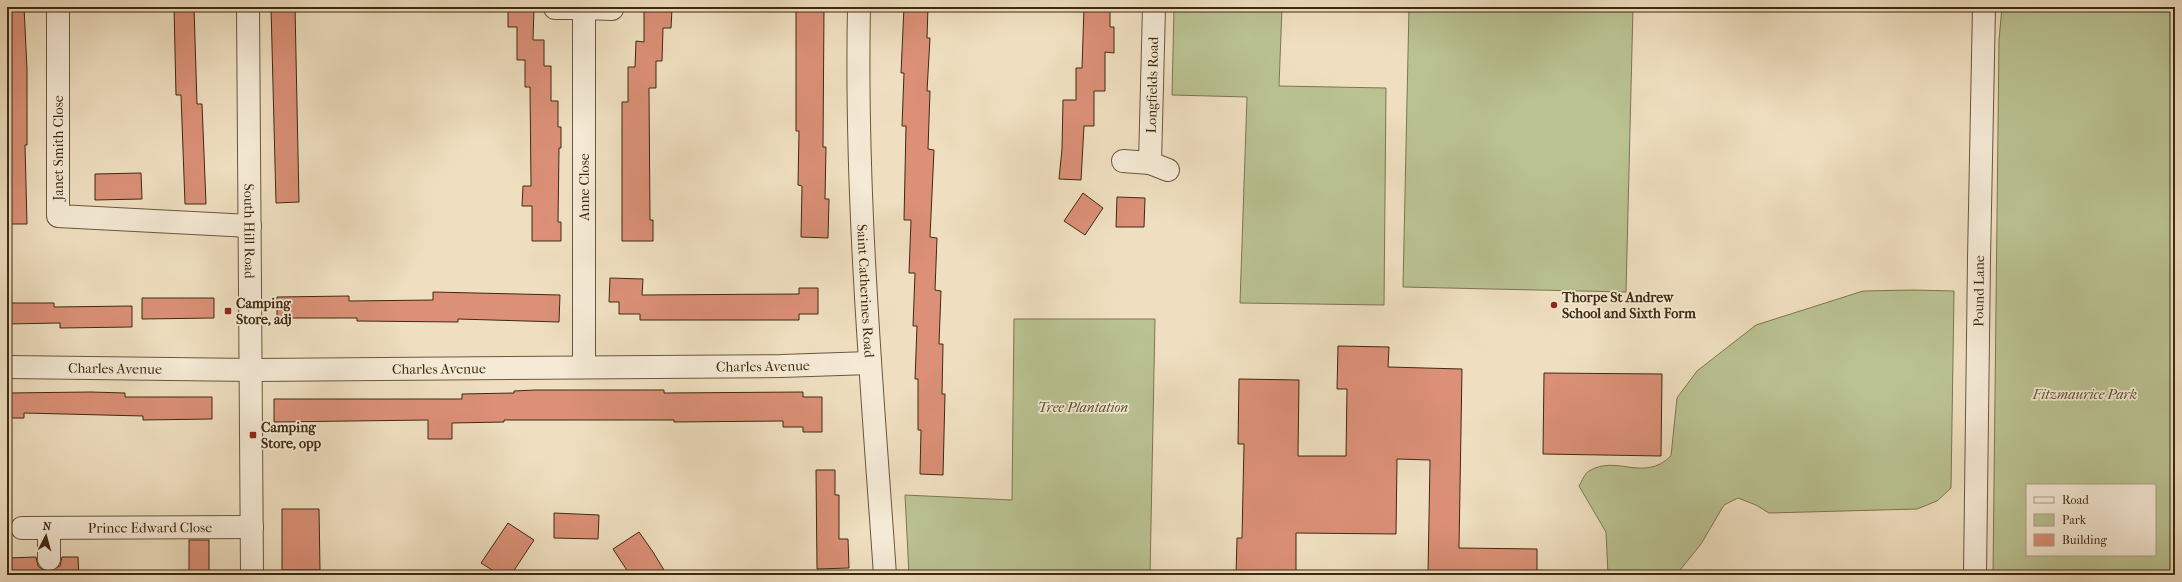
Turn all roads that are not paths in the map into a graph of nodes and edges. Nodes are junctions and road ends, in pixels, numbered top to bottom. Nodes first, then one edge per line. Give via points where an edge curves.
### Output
1 (58, 7) edge
2 (248, 7) edge
3 (859, 7) edge
4 (1154, 7) edge
5 (1984, 7) edge
6 (555, 8) edge
7 (584, 8) junction
8 (612, 9) dead end
9 (1123, 161) dead end
10 (250, 226) junction
11 (870, 363) junction
12 (584, 366) junction
13 (7, 367) edge
14 (252, 370) junction
15 (252, 527) junction
16 (22, 528) dead end
17 (49, 529) junction
18 (49, 559) dead end
19 (252, 575) edge
20 (885, 575) edge
21 (1975, 575) edge

1 - 10 street, Janet Smith Close via 58,216
2 - 10 street, South Hill Road
3 - 11 street, Saint Catherines Road via 860,198
4 - 9 street, Longfields Road via 1159,166
5 - 21 street, Pound Lane via 1978,259
6 - 7 street
7 - 8 street
7 - 12 street, Anne Close
10 - 14 street, South Hill Road
11 - 12 street, Charles Avenue via 781,366
11 - 20 street, Saint Catherines Road
12 - 14 street, Charles Avenue
13 - 14 street, Charles Avenue
14 - 15 street, South Hill Road
15 - 17 street, Prince Edward Close
15 - 19 street, South Hill Road
16 - 17 street, Prince Edward Close
17 - 18 street

